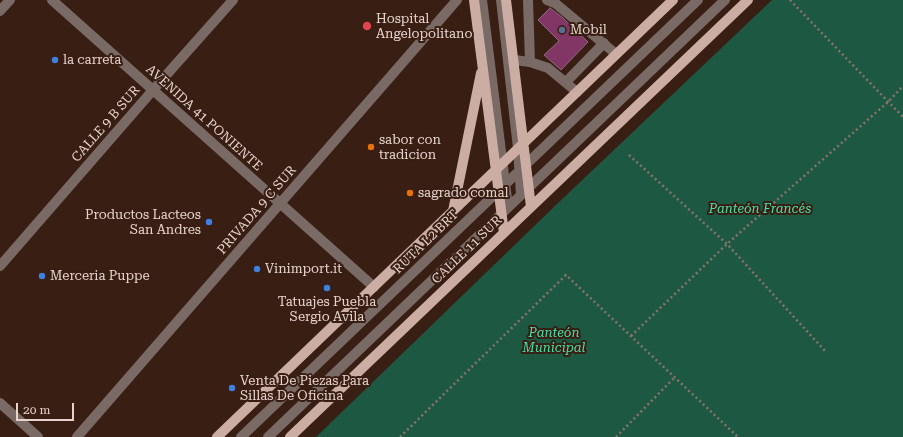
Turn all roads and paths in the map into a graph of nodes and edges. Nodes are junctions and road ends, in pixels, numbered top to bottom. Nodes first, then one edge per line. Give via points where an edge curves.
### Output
1 (10, 0) edge
2 (52, 0) edge
3 (233, 0) edge
4 (457, 0) edge
5 (474, 0) edge
6 (482, 0) edge
7 (501, 0) edge
8 (506, 0) edge
9 (528, 0) edge
10 (547, 0) edge
11 (673, 0) edge
12 (698, 0) edge
13 (725, 0) edge
14 (748, 0) edge
15 (790, 0) edge
16 (0, 11) edge
17 (604, 43) junction
18 (616, 54) junction
19 (514, 60) junction
20 (530, 62) junction
21 (483, 66) junction
22 (566, 82) junction
23 (903, 86) edge
24 (153, 90) junction
25 (577, 92) junction
26 (888, 102) junction
27 (903, 117) edge
28 (520, 145) junction
29 (629, 154) dead end
30 (499, 166) junction
31 (523, 167) junction
32 (502, 187) junction
33 (525, 192) junction
34 (280, 203) junction
35 (531, 207) junction
36 (453, 211) junction
37 (505, 211) junction
38 (504, 233) junction
39 (727, 244) junction
40 (0, 266) edge
41 (374, 287) junction
42 (631, 336) junction
43 (826, 352) dead end
44 (675, 377) junction
45 (0, 403) edge
46 (38, 437) edge
47 (77, 437) edge
48 (217, 437) edge
49 (241, 437) edge
50 (268, 437) edge
51 (290, 437) edge
52 (400, 437) edge
53 (616, 437) edge
54 (738, 437) edge

1 - 16 street
2 - 24 street, AVENIDA 41 PONIENTE
3 - 24 street, CALLE 9 B SUR
4 - 34 street, PRIVADA 9 C SUR
5 - 21 main road
6 - 30 street
7 - 28 street
8 - 19 main road
9 - 20 street
10 - 17 street via 555,3
11 - 18 main road
12 - 31 street, RUTA L2 BRT
13 - 33 street
14 - 35 main road, CALLE 11 SUR
15 - 26 path
17 - 18 street
17 - 22 street
18 - 25 main road
19 - 20 street
19 - 28 main road
20 - 22 street via 548,68
21 - 30 main road
21 - 36 main road
22 - 25 street
23 - 26 path
24 - 34 street, AVENIDA 41 PONIENTE
24 - 40 street, CALLE 9 B SUR
25 - 28 main road
26 - 27 path
26 - 39 path
28 - 30 main road
28 - 31 main road
29 - 39 path
30 - 32 main road
30 - 36 main road
31 - 32 street, RUTA L2 BRT
31 - 33 main road
32 - 37 main road
32 - 49 street, RUTA L2 BRT
33 - 35 main road
33 - 37 street
34 - 41 street, AVENIDA 41 PONIENTE
34 - 47 street, PRIVADA 9 C SUR
35 - 38 main road, CALLE 11 SUR
36 - 41 main road
37 - 38 main road
37 - 50 street
38 - 51 main road, CALLE 11 SUR
39 - 42 path
39 - 43 path
41 - 48 main road
42 - 44 path
42 - 52 path via 566,275
44 - 53 path
44 - 54 path
45 - 46 street

